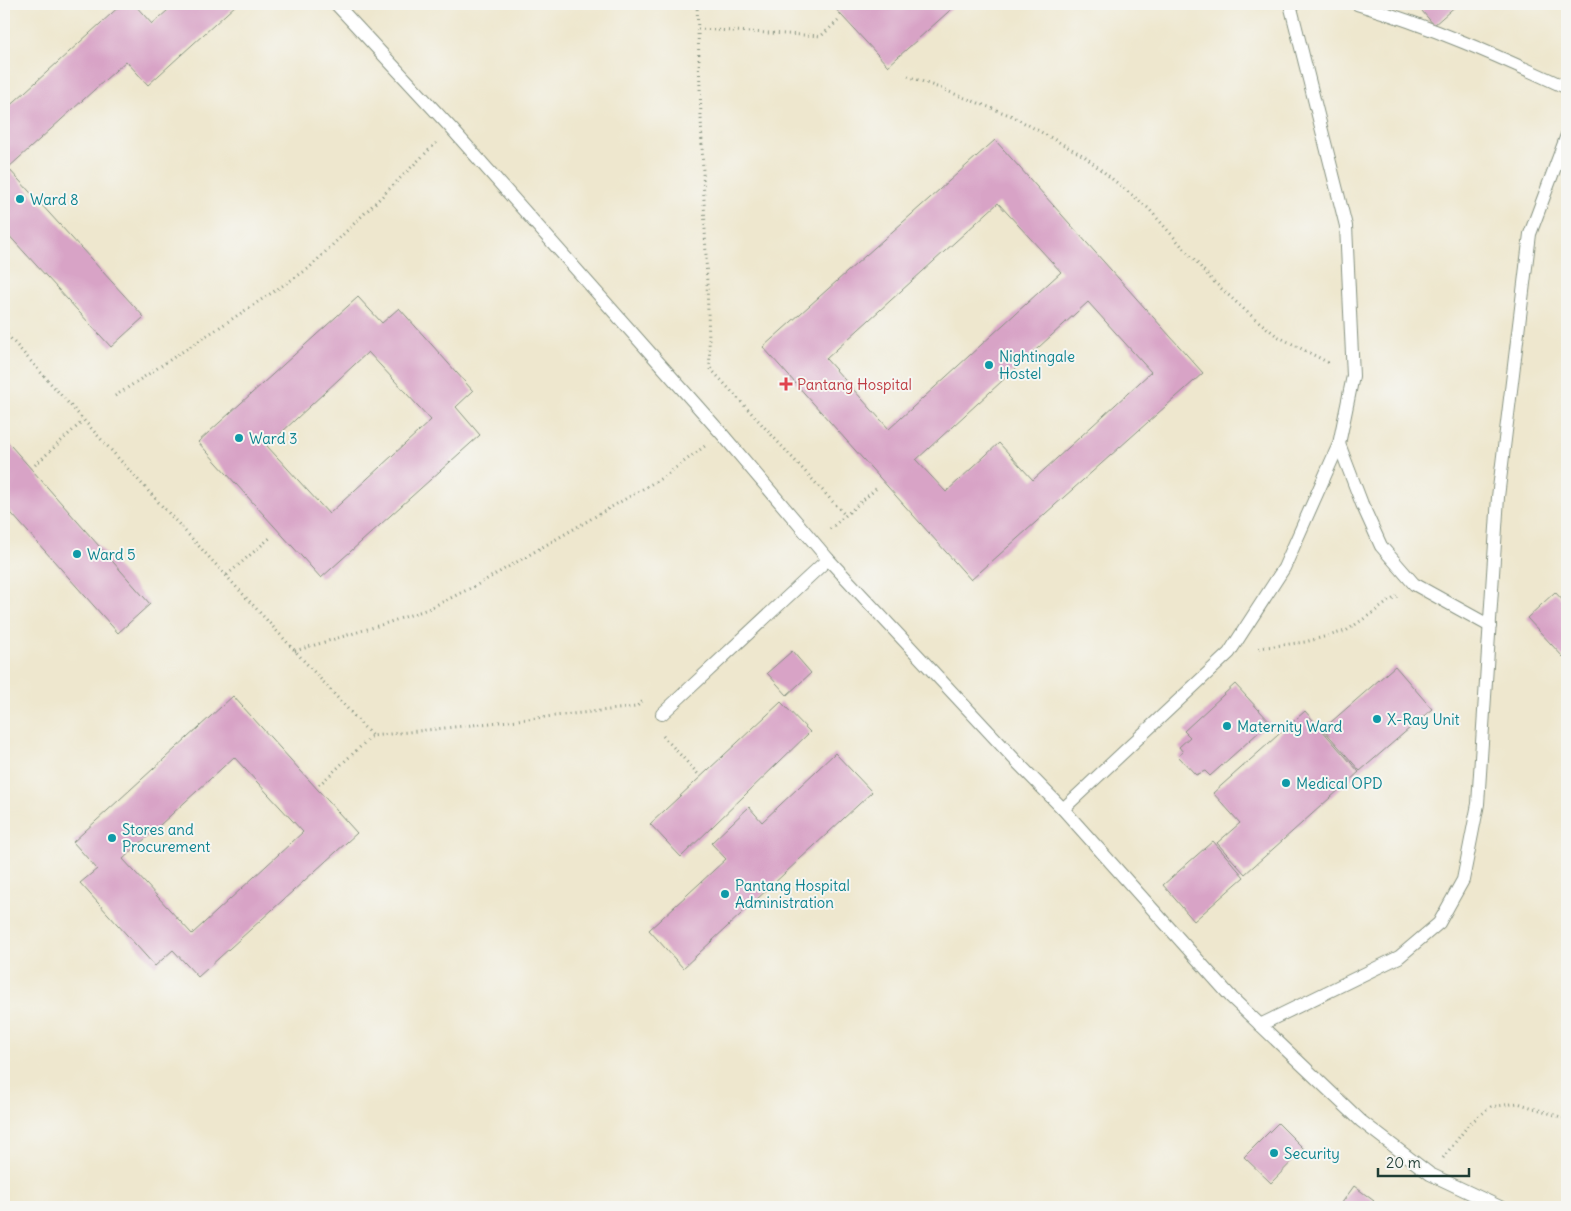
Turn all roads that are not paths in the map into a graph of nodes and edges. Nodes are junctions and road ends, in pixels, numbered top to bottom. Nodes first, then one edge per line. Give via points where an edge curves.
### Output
1 (336, 4) edge
2 (1290, 4) edge
3 (1357, 4) edge
4 (1567, 88) edge
5 (1567, 135) edge
6 (1338, 444) junction
7 (828, 559) junction
8 (1490, 626) junction
9 (662, 714) dead end
10 (1063, 809) junction
11 (1260, 1025) junction
12 (1500, 1207) edge

1 - 7 lane via 451,128 722,434
2 - 6 lane via 1346,226 1353,376
3 - 4 lane via 1398,16 1491,53
5 - 8 lane via 1530,234 1498,497
6 - 8 lane via 1382,546 1414,584
6 - 10 lane via 1284,568 1229,652
7 - 9 lane
7 - 10 lane
8 - 11 lane via 1478,804 1462,880 1439,923 1398,957
10 - 11 lane
11 - 12 lane via 1361,1121 1430,1174

